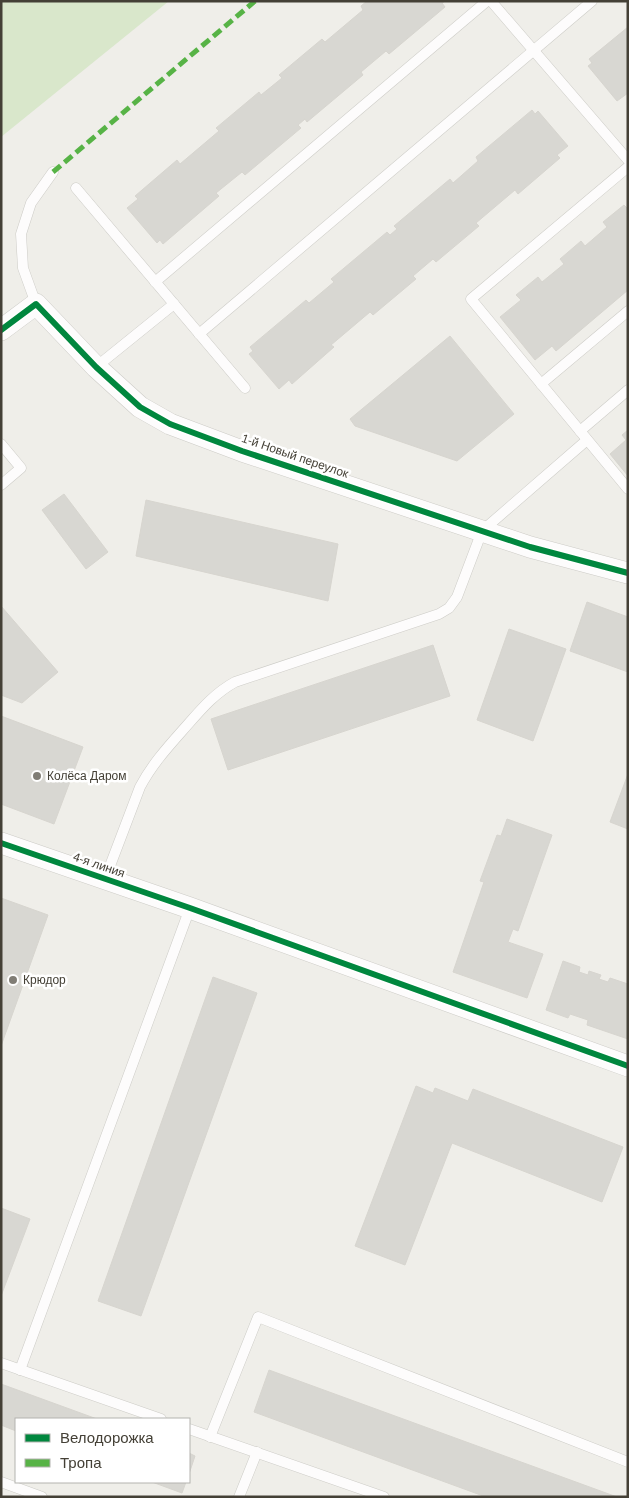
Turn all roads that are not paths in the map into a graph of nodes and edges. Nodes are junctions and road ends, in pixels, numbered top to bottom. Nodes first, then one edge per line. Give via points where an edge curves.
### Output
1 (487, 1) edge
2 (491, 1) edge
3 (592, 1) edge
4 (533, 51) junction
5 (628, 160) edge
6 (628, 167) edge
7 (53, 172) dead end
8 (76, 188) dead end
9 (155, 282) junction
10 (36, 304) junction
11 (174, 304) junction
12 (628, 311) edge
13 (1, 330) edge
14 (199, 334) junction
15 (96, 367) junction
16 (541, 384) junction
17 (245, 388) dead end
18 (628, 390) edge
19 (580, 431) junction
20 (587, 440) junction
21 (1, 444) edge
22 (1, 485) edge
23 (628, 489) edge
24 (482, 531) junction
25 (628, 573) edge
26 (1, 843) edge
27 (105, 879) junction
28 (190, 908) junction
29 (628, 1066) edge
30 (1, 1362) edge
31 (20, 1370) junction
32 (157, 1418) edge
33 (190, 1429) edge
34 (210, 1437) junction
35 (257, 1452) junction
36 (628, 1462) edge
37 (1, 1482) edge
38 (42, 1497) edge
39 (239, 1497) edge
40 (384, 1497) edge

1 - 9 lane
2 - 4 lane
3 - 4 lane
4 - 5 lane
4 - 14 lane
6 - 16 lane via 471,299
7 - 10 lane via 31,203 21,234 23,268
8 - 9 lane
9 - 11 lane
10 - 13 street
10 - 15 street, 1-й Новый переулок
11 - 14 lane
11 - 15 lane
12 - 16 lane
14 - 17 lane
15 - 24 street, 1-й Новый переулок via 140,407 170,424
16 - 19 lane
18 - 19 lane
19 - 20 lane
20 - 23 lane
20 - 24 lane
21 - 22 lane via 21,468
24 - 25 street, 1-й Новый переулок
24 - 27 lane via 457,597 449,608 236,682 210,700 148,772
26 - 27 street, 4-я линия
27 - 28 street, 4-я линия
28 - 29 street, 4-я линия
28 - 31 lane
30 - 31 lane
31 - 32 lane
33 - 34 lane
34 - 35 lane
34 - 36 lane via 258,1317
35 - 39 lane
35 - 40 lane
37 - 38 lane

